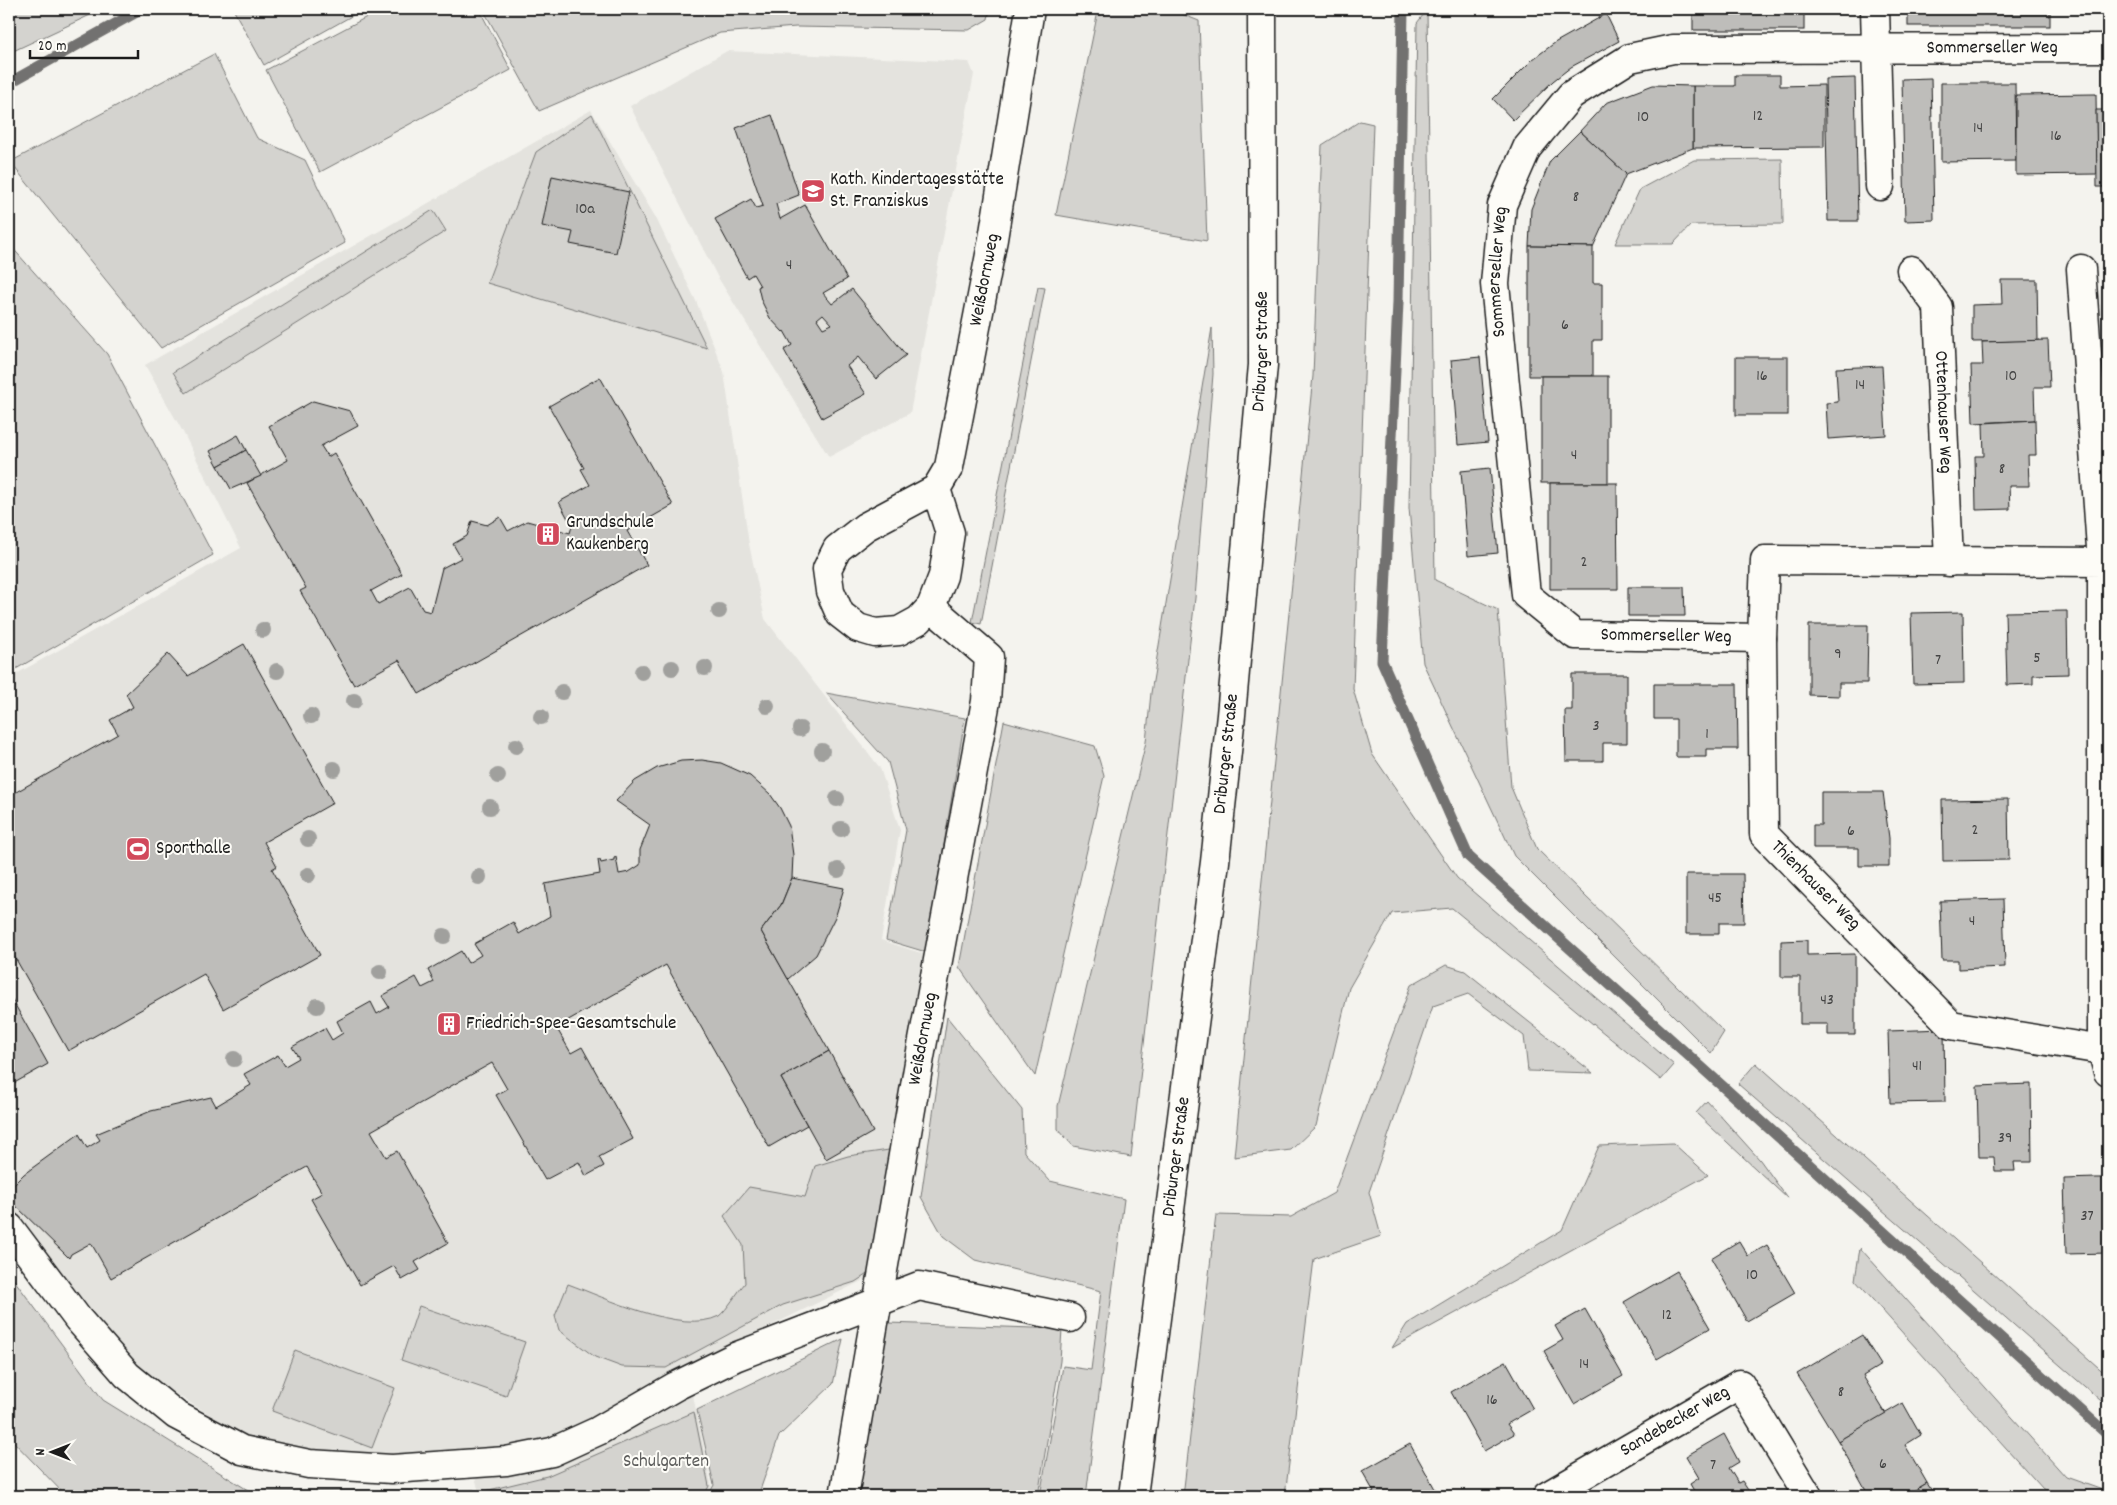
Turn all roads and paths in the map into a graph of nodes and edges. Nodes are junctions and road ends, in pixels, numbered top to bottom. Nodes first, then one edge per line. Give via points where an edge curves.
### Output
1 (1030, 9) edge
2 (1262, 9) edge
3 (1875, 9) edge
4 (1877, 48) junction
5 (2108, 48) edge
6 (1880, 186) dead end
7 (2081, 269) dead end
8 (1911, 270) dead end
9 (936, 489) junction
10 (1949, 562) junction
11 (2105, 562) edge
12 (931, 607) junction
13 (1762, 638) junction
14 (2105, 1061) edge
15 (9, 1227) edge
16 (878, 1302) junction
17 (1070, 1318) dead end
18 (844, 1496) edge
19 (1133, 1496) edge
20 (1547, 1496) edge
21 (1808, 1496) edge

1 - 9 street, Weißdornweg via 993,239 949,467
2 - 19 street, Driburger Straße via 1263,365 1215,862
3 - 4 street
4 - 5 street, Sommerseller Weg
4 - 6 street
4 - 13 street, Sommerseller Weg via 1673,49 1630,58 1571,95 1527,148 1502,205 1495,284 1526,595 1575,636
7 - 11 street
8 - 10 street, Ottenhauser Weg via 1938,307
9 - 12 street via 950,533 943,576
9 - 12 street via 865,527 837,549 827,569 830,591 840,614 858,628 875,633 899,631 919,620
10 - 11 street
10 - 13 street, Thienhauser Weg via 1764,560
11 - 14 street, Thienhauser Weg
12 - 16 street, Weißdornweg via 989,657 986,701
13 - 14 street, Thienhauser Weg via 1764,834 1951,1025
15 - 16 street via 78,1319 127,1375 176,1415 242,1450 309,1464 392,1469 506,1461 552,1452 598,1431 676,1386 735,1357
16 - 17 street via 919,1286
16 - 18 street, Weißdornweg
20 - 21 street, Sandebecker Weg via 1740,1384

